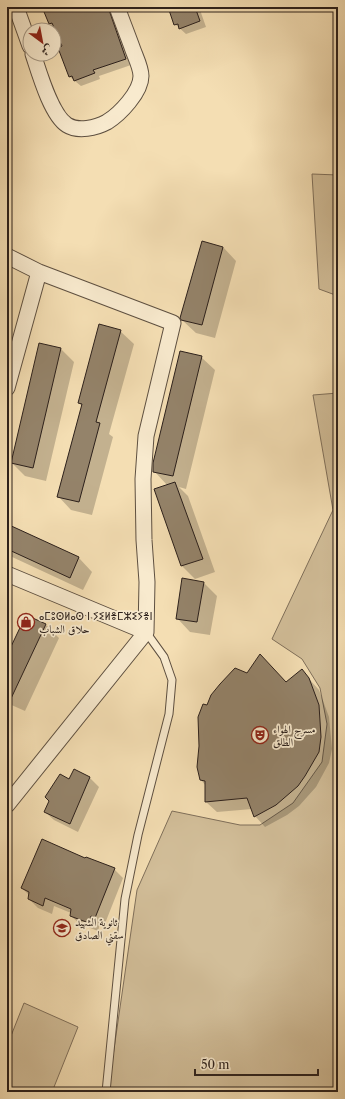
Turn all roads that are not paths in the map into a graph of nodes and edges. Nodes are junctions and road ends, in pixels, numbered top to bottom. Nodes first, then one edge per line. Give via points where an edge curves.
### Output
1 (117, 7) edge
2 (14, 10) edge
3 (22, 28) edge
4 (36, 62) edge
5 (7, 256) edge
6 (39, 272) junction
7 (7, 388) edge
8 (7, 574) edge
9 (146, 632) junction
10 (7, 805) edge
11 (106, 1092) edge

1 - 4 street via 141,76 126,105 107,122 90,128 67,125 52,106
2 - 3 street
5 - 6 street
6 - 7 street
6 - 9 street via 173,323 146,436 143,479
8 - 9 street
9 - 10 street
9 - 11 lane via 164,657 172,680 169,714 138,835 126,899

